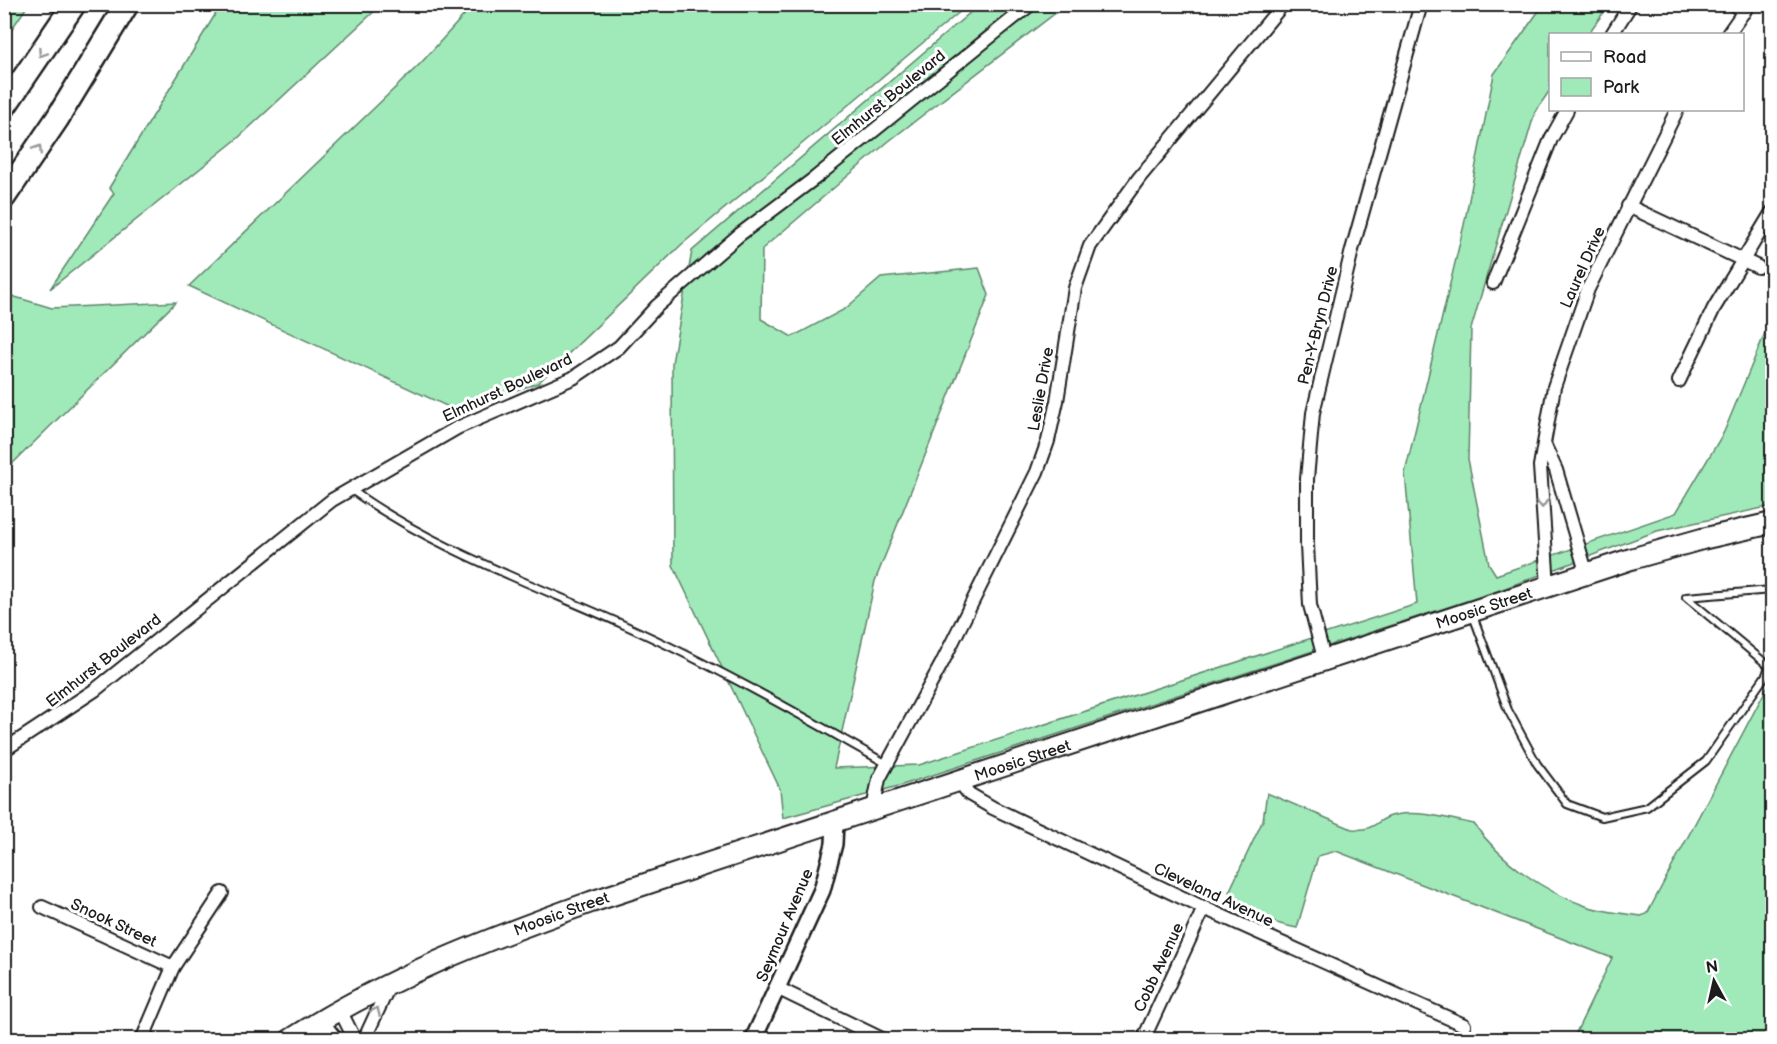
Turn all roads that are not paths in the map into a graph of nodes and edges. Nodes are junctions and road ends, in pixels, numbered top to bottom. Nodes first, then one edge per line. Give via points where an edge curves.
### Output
1 (74, 4) edge
2 (127, 4) edge
3 (1030, 4) edge
4 (1283, 4) edge
5 (1421, 4) edge
6 (1631, 4) edge
7 (1742, 7) edge
8 (1613, 33) edge
9 (1729, 33) edge
10 (4, 107) edge
11 (1566, 111) edge
12 (1676, 111) edge
13 (4, 197) edge
14 (1628, 206) junction
15 (1773, 212) edge
16 (1745, 261) junction
17 (1758, 267) dead end
18 (1493, 283) dead end
19 (1680, 381) dead end
20 (1545, 446) junction
21 (349, 489) junction
22 (1773, 523) edge
23 (1587, 575) junction
24 (1548, 587) junction
25 (1773, 590) edge
26 (1472, 612) junction
27 (1773, 657) edge
28 (1325, 662) junction
29 (1769, 666) junction
30 (4, 750) edge
31 (888, 764) junction
32 (959, 781) junction
33 (873, 809) junction
34 (835, 822) junction
35 (222, 894) dead end
36 (42, 907) dead end
37 (1204, 908) junction
38 (173, 967) junction
39 (390, 983) junction
40 (777, 988) junction
41 (340, 1010) junction
42 (321, 1020) junction
43 (1464, 1025) dead end
44 (142, 1040) edge
45 (290, 1040) edge
46 (337, 1040) edge
47 (356, 1040) edge
48 (364, 1040) edge
49 (753, 1040) edge
50 (884, 1040) edge
51 (1143, 1040) edge

1 -> 10 highway
13 -> 2 highway
3 - 21 street, Elmhurst Boulevard via 739,235 657,306 619,347 573,378 456,428
4 - 31 street, Leslie Drive via 1138,178 1090,246 1075,288 1057,401 1037,472
5 - 28 street, Pen-Y-Bryn Drive via 1352,250 1313,412 1307,545 1310,605
6 - 8 street
7 - 9 street
11 - 18 street via 1551,139
12 - 14 street, Laurel Drive
14 - 16 street
14 - 20 street, Laurel Drive via 1588,289 1560,367 1546,422
15 - 16 street
16 - 17 street
16 - 19 street via 1714,308
20 - 23 street via 1556,470
20 -> 24 street, Laurel Drive via 1540,466
21 - 30 street, Elmhurst Boulevard via 95,690
21 - 31 lane via 381,512 544,592 625,625
22 - 23 main road, Moosic Street via 1702,539
23 - 24 main road, Moosic Street
24 - 26 main road, Moosic Street
25 - 29 lane via 1686,597
26 - 28 main road, Moosic Street
26 - 29 lane via 1508,710 1537,764 1567,804 1602,817 1647,807 1706,761
27 - 29 lane
28 - 32 main road, Moosic Street
31 - 33 street, Leslie Drive via 877,787
32 - 33 main road, Moosic Street
32 - 37 street, Cleveland Avenue via 969,794 993,808
33 - 34 main road, Moosic Street
34 - 39 main road, Moosic Street via 528,924
34 - 40 street, Seymour Avenue via 834,844 822,890
35 - 38 street
36 - 38 street, Snook Street
37 - 43 street, Cleveland Avenue
37 - 51 street, Cobb Avenue
38 - 44 street
39 - 41 main road, Moosic Street
48 -> 39 street
40 - 49 street, Seymour Avenue
40 - 50 street
41 - 42 main road, Moosic Street
41 - 47 street
42 - 45 main road, Moosic Street
42 - 46 street

